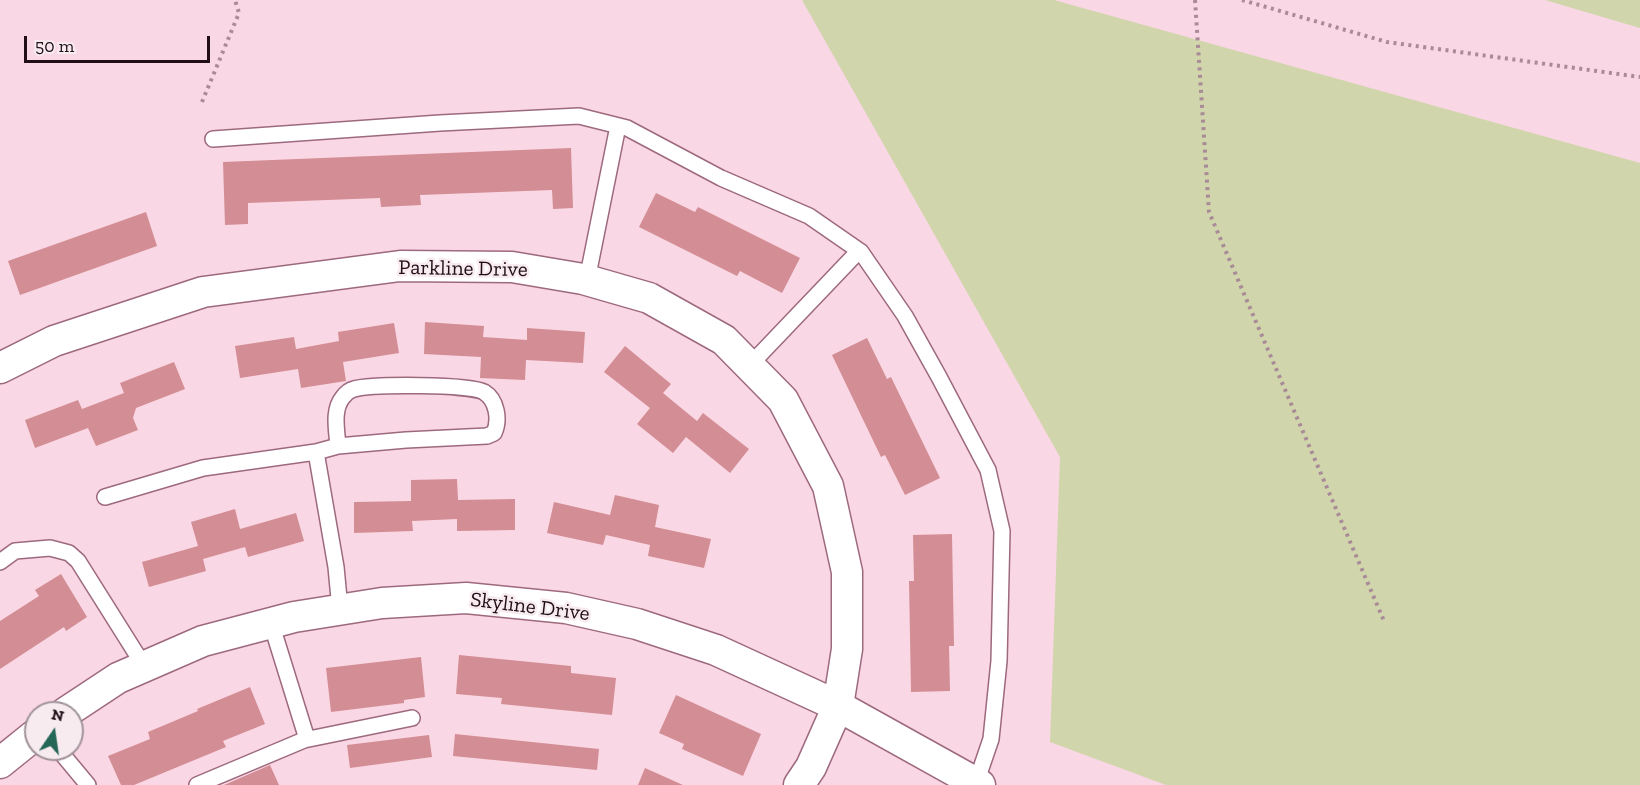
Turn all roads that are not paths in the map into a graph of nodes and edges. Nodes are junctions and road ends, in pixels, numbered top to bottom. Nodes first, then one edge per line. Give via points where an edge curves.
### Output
1 (618, 126) junction
2 (213, 139) dead end
3 (861, 252) junction
4 (587, 280) junction
5 (749, 366) junction
6 (0, 368) edge
7 (338, 446) junction
8 (316, 452) junction
9 (105, 497) dead end
10 (0, 562) edge
11 (340, 609) junction
12 (271, 623) junction
13 (144, 666) junction
14 (83, 701) edge
15 (838, 706) junction
16 (412, 718) dead end
17 (307, 740) junction
18 (24, 744) edge
19 (68, 761) edge
20 (0, 763) edge
21 (978, 784) edge
22 (88, 785) edge
23 (197, 785) edge
24 (799, 785) edge

1 - 2 lane via 579,116
1 - 3 lane via 721,178 809,216
1 - 4 lane
3 - 5 lane
3 - 21 lane via 905,316 988,470 1002,531 999,661 991,739
4 - 5 street, Parkline Drive via 649,298 723,340
4 - 6 street, Parkline Drive via 512,267 400,266 202,292 54,341
5 - 15 street, Parkline Drive via 783,400 828,486 847,572 847,648
7 - 7 lane via 487,436 497,427 493,400 482,391 456,387 351,389 341,398 336,414
7 - 8 lane
8 - 9 lane via 203,468
8 - 11 lane
10 - 13 lane via 15,551 50,548 69,554 78,561
11 - 12 street, Skyline Drive
11 - 15 street, Skyline Drive via 466,598 566,608 637,624 716,650
12 - 13 street, Skyline Drive via 203,641
12 - 17 lane
13 - 14 street, Skyline Drive
15 - 21 street, Skyline Drive
15 - 24 street, Parkline Drive
16 - 17 lane
17 - 23 lane
18 - 20 street
19 - 22 lane

